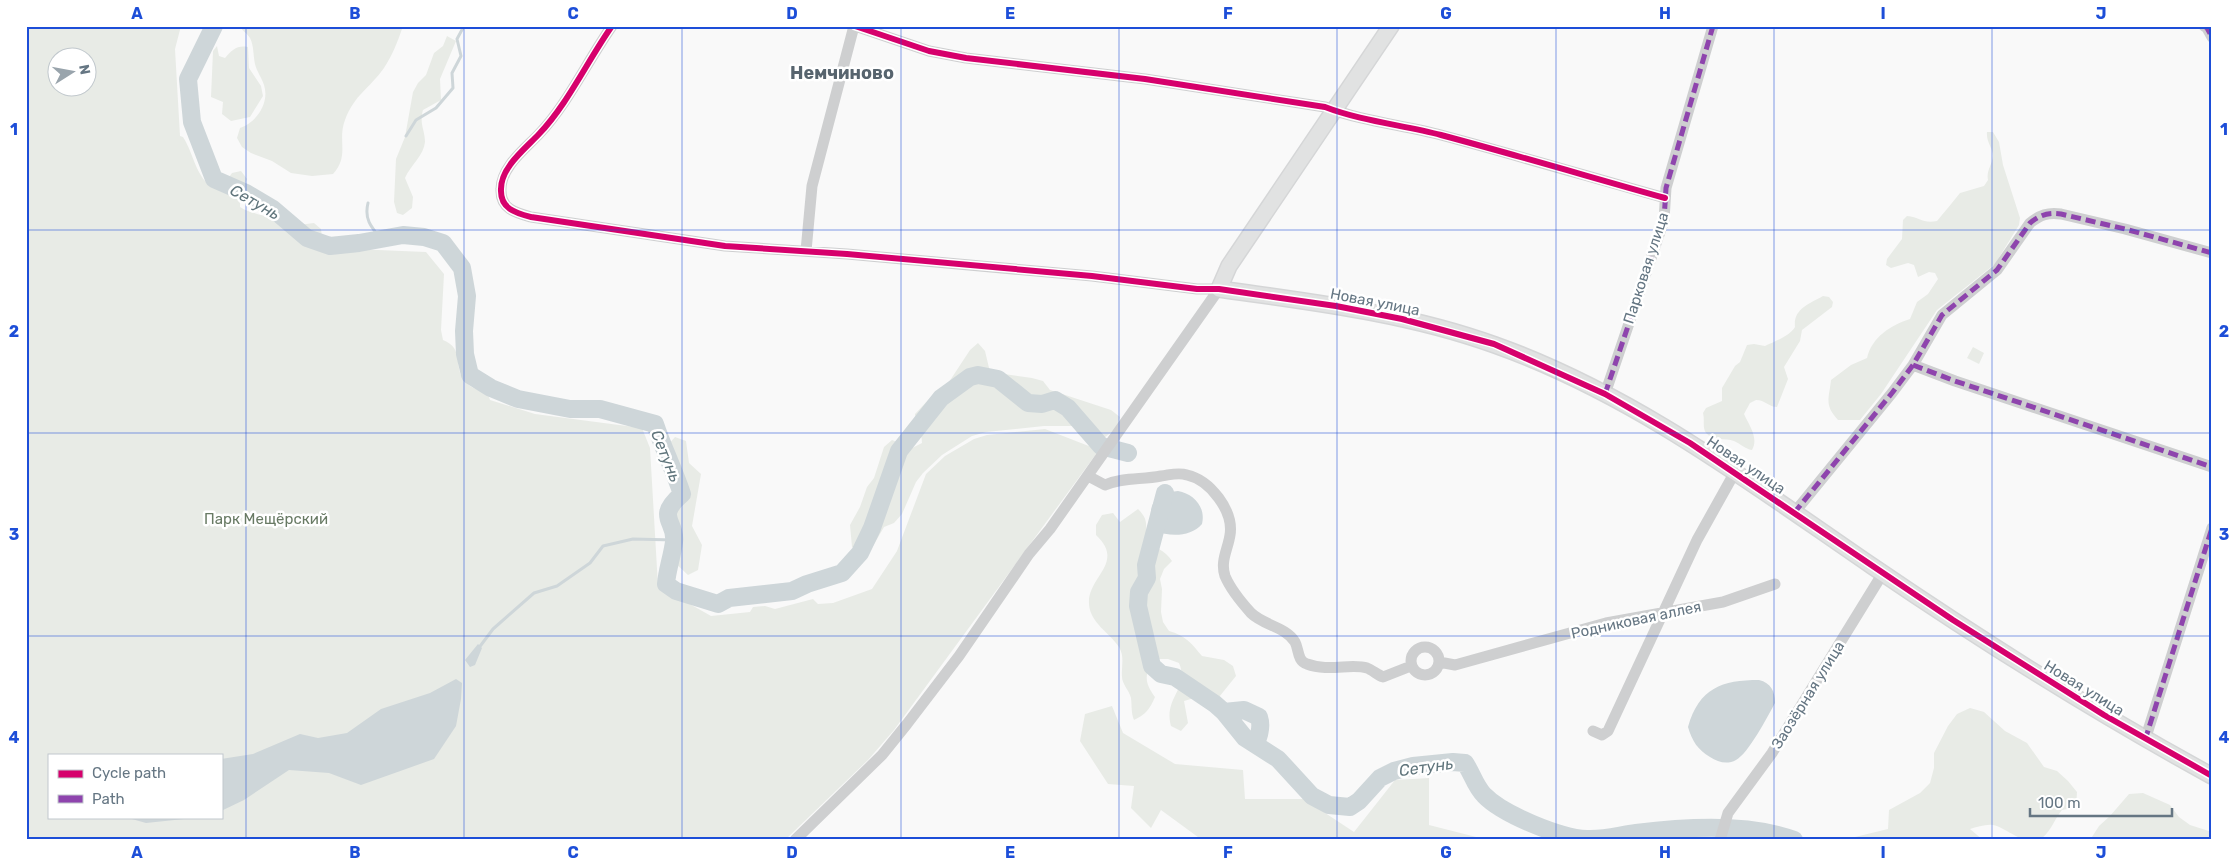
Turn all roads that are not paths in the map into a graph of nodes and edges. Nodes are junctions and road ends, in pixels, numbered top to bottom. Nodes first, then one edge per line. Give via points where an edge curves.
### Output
1 (612, 26) edge
2 (854, 26) edge
3 (1391, 26) edge
4 (1713, 26) edge
5 (2204, 26) edge
6 (876, 30) edge
7 (2212, 37) edge
8 (1334, 111) junction
9 (1665, 198) junction
10 (806, 251) junction
11 (2212, 254) edge
12 (1219, 289) junction
13 (1913, 365) junction
14 (1604, 394) junction
15 (2212, 467) edge
16 (1734, 472) junction
17 (1088, 476) junction
18 (1794, 512) junction
19 (2212, 528) edge
20 (1883, 573) junction
21 (1775, 584) dead end
22 (1662, 614) junction
23 (1439, 662) junction
24 (1411, 666) junction
25 (1592, 730) dead end
26 (2145, 740) junction
27 (2212, 776) edge
28 (795, 840) edge
29 (1720, 840) edge

1 - 10 street via 550,120 510,166 501,189 502,200 507,207 512,212 531,217 725,246
2 - 6 street
2 - 10 street via 812,186
3 - 8 street
4 - 9 street, Парковая улица
5 - 7 street
6 - 8 street via 929,51 966,58 1145,78 1326,107
8 - 9 street via 1476,144
8 - 12 street via 1229,266
9 - 14 street, Парковая улица via 1664,220
10 - 12 street
11 - 13 street via 2107,224 2061,214 2044,214 2030,223 1998,270 1942,315
12 - 14 street, Новая улица via 1336,306 1462,335 1526,357
12 - 17 street
13 - 15 street
13 - 18 street
14 - 16 street, Новая улица
16 - 18 street, Новая улица
16 - 22 street
17 - 24 street via 1105,485 1115,480 1175,473 1203,482 1217,497 1229,519 1230,534 1223,565 1225,576 1253,615 1289,635 1304,664 1328,669 1367,668 1383,677
17 - 28 street via 907,724 882,755
18 - 20 street, Новая улица
19 - 26 street
20 - 26 street, Новая улица
20 - 29 street, Заозёрная улица via 1782,738 1728,813
21 - 22 street, Родниковая аллея via 1723,602
22 - 23 street, Родниковая аллея via 1606,623 1455,665
22 - 25 street via 1608,731 1602,735
23 - 24 street via 1438,668 1429,675 1418,674
23 - 24 street via 1435,651 1425,646 1411,655
26 - 27 street, Новая улица

